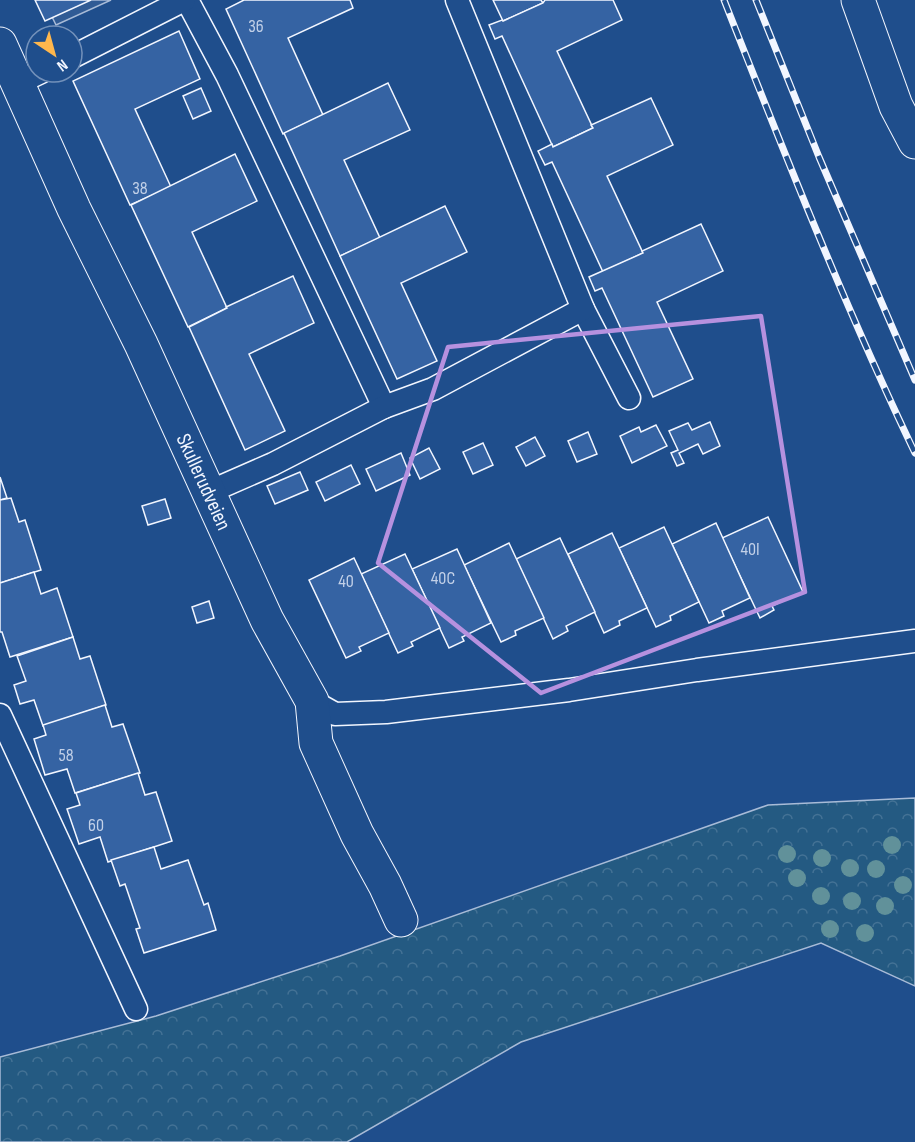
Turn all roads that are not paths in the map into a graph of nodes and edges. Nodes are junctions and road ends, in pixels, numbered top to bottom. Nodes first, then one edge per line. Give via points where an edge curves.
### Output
1 (186, 0) edge
2 (457, 0) edge
3 (858, 0) edge
4 (0, 44) edge
5 (84, 51) edge
6 (24, 72) edge
7 (31, 84) edge
8 (915, 142) edge
9 (583, 309) junction
10 (629, 398) dead end
11 (384, 407) junction
12 (209, 492) junction
13 (915, 641) edge
14 (312, 701) junction
15 (0, 715) edge
16 (401, 920) dead end
17 (136, 1009) dead end

1 - 5 lane
1 - 11 lane via 227,75
2 - 9 lane
3 - 8 street via 896,106
4 - 6 street, Skullerudveien
7 - 12 street, Skullerudveien via 74,209
9 - 10 lane
9 - 11 lane via 433,390
11 - 12 lane
12 - 14 street, Skullerudveien via 267,621
13 - 14 lane via 386,712 335,714
14 - 16 street, Skullerudveien via 316,743
15 - 17 lane

